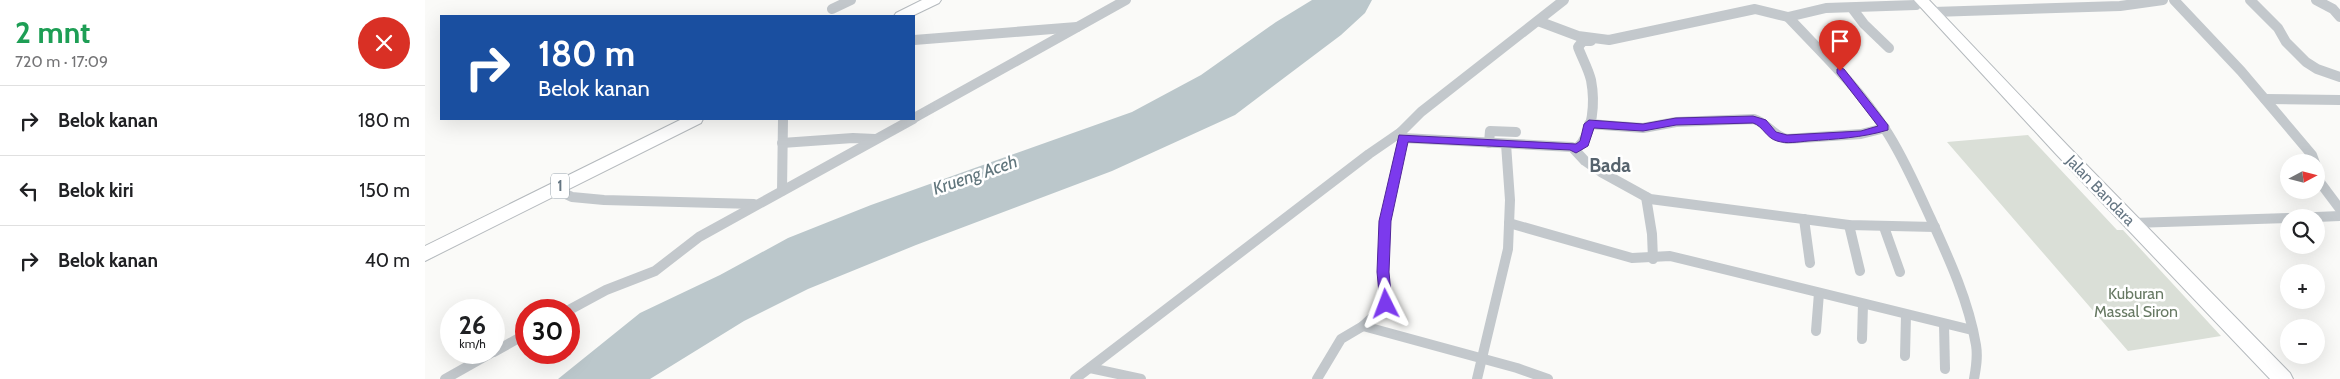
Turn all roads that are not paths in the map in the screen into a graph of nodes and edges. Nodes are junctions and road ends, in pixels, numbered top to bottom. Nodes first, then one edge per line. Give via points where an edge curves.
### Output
1 (851, 0) edge
2 (934, 0) edge
3 (1126, 0) edge
4 (1564, 0) edge
5 (1762, 0) edge
6 (2163, 0) edge
7 (2173, 0) edge
8 (2250, 0) edge
9 (2316, 0) edge
10 (2087, 3) edge
11 (1920, 4) edge
12 (915, 5) edge
13 (1852, 8) junction
14 (832, 9) dead end
15 (1771, 11) junction
16 (902, 15) edge
17 (2340, 16) edge
18 (1789, 17) junction
19 (1538, 21) junction
20 (1077, 28) junction
21 (915, 40) edge
22 (1593, 41) junction
23 (1889, 48) dead end
24 (2340, 77) edge
25 (2265, 99) junction
26 (2340, 100) edge
27 (915, 118) edge
28 (693, 120) edge
29 (783, 120) edge
30 (911, 120) edge
31 (1589, 124) junction
32 (1885, 128) junction
33 (1516, 132) dead end
34 (1402, 135) junction
35 (876, 140) junction
36 (1489, 143) junction
37 (782, 144) junction
38 (1506, 144) junction
39 (1576, 149) junction
40 (2311, 154) edge
41 (555, 189) junction
42 (2325, 189) edge
43 (782, 191) junction
44 (1646, 198) junction
45 (757, 204) junction
46 (2340, 209) edge
47 (2340, 216) edge
48 (2325, 217) edge
49 (2280, 218) edge
50 (1804, 219) junction
51 (1509, 223) junction
52 (2133, 223) junction
53 (1849, 225) junction
54 (1883, 226) junction
55 (1935, 228) junction
56 (442, 245) junction
57 (425, 254) edge
58 (1653, 259) junction
59 (425, 262) edge
60 (1810, 263) dead end
61 (1860, 271) dead end
62 (1900, 272) dead end
63 (1819, 293) junction
64 (580, 304) edge
65 (1863, 304) junction
66 (1906, 315) junction
67 (1944, 324) junction
68 (1363, 326) junction
69 (1972, 330) junction
70 (1816, 331) dead end
71 (1862, 339) dead end
72 (1905, 356) dead end
73 (1482, 359) junction
74 (472, 364) edge
75 (1090, 368) junction
76 (1945, 369) dead end
77 (445, 379) edge
78 (1075, 379) edge
79 (1141, 379) edge
80 (1317, 379) edge
81 (1477, 379) edge
82 (1548, 379) edge
83 (1974, 379) edge
84 (2269, 379) edge
85 (2283, 379) edge

1 - 14 street
2 - 12 highway
3 - 20 street
4 - 19 street
5 - 15 street
6 - 10 street via 2120,6
7 - 25 street
8 - 24 street via 2306,62
9 - 17 street
10 - 11 street
11 - 13 street
11 - 52 highway, Jalan Bandara
11 - 84 highway, Jalan Bandara via 2215,325
12 - 16 highway
13 - 18 street via 1826,8
13 - 23 street
15 - 18 street
15 - 22 street via 1755,9 1621,39
18 - 32 street via 1852,84
19 - 22 street
19 - 34 street via 1421,112
20 - 21 street
20 - 27 street
22 - 31 street via 1583,41 1578,46 1591,80
25 - 26 street
25 - 40 street
28 - 41 highway, 1
29 - 37 street
30 - 35 street
31 - 32 street via 1643,128 1676,122 1753,119 1763,122 1772,134 1787,139 1861,134
31 - 39 street via 1585,143
32 - 55 street
33 - 36 street via 1490,131
34 - 36 street
34 - 68 street via 1385,221 1383,272 1386,304
34 - 75 street via 1369,154
35 - 37 street via 853,138
35 - 43 street
36 - 38 street
37 - 43 street
38 - 39 street
38 - 51 street
39 - 44 street via 1583,159
41 - 45 street via 572,197 604,200
41 - 56 highway, 1
42 - 46 street
43 - 45 street
44 - 50 street
44 - 58 street
45 - 64 street via 699,237 655,271
47 - 48 street
49 - 52 street
50 - 53 street
50 - 60 street
51 - 58 street via 1632,258
51 - 73 street via 1508,249
52 - 85 highway, Jalan Bandara
53 - 54 street
53 - 61 street
54 - 55 street
54 - 62 street
55 - 69 street via 1963,297
56 - 57 highway, 1
56 - 59 street
58 - 63 street via 1670,256
63 - 65 street
63 - 70 street
65 - 66 street
65 - 71 street
66 - 67 street
66 - 72 street
67 - 69 street
67 - 76 street
68 - 73 street
68 - 80 street via 1341,339
69 - 83 street via 1977,361
73 - 81 street
73 - 82 street
74 - 77 street
75 - 78 street
75 - 79 street

